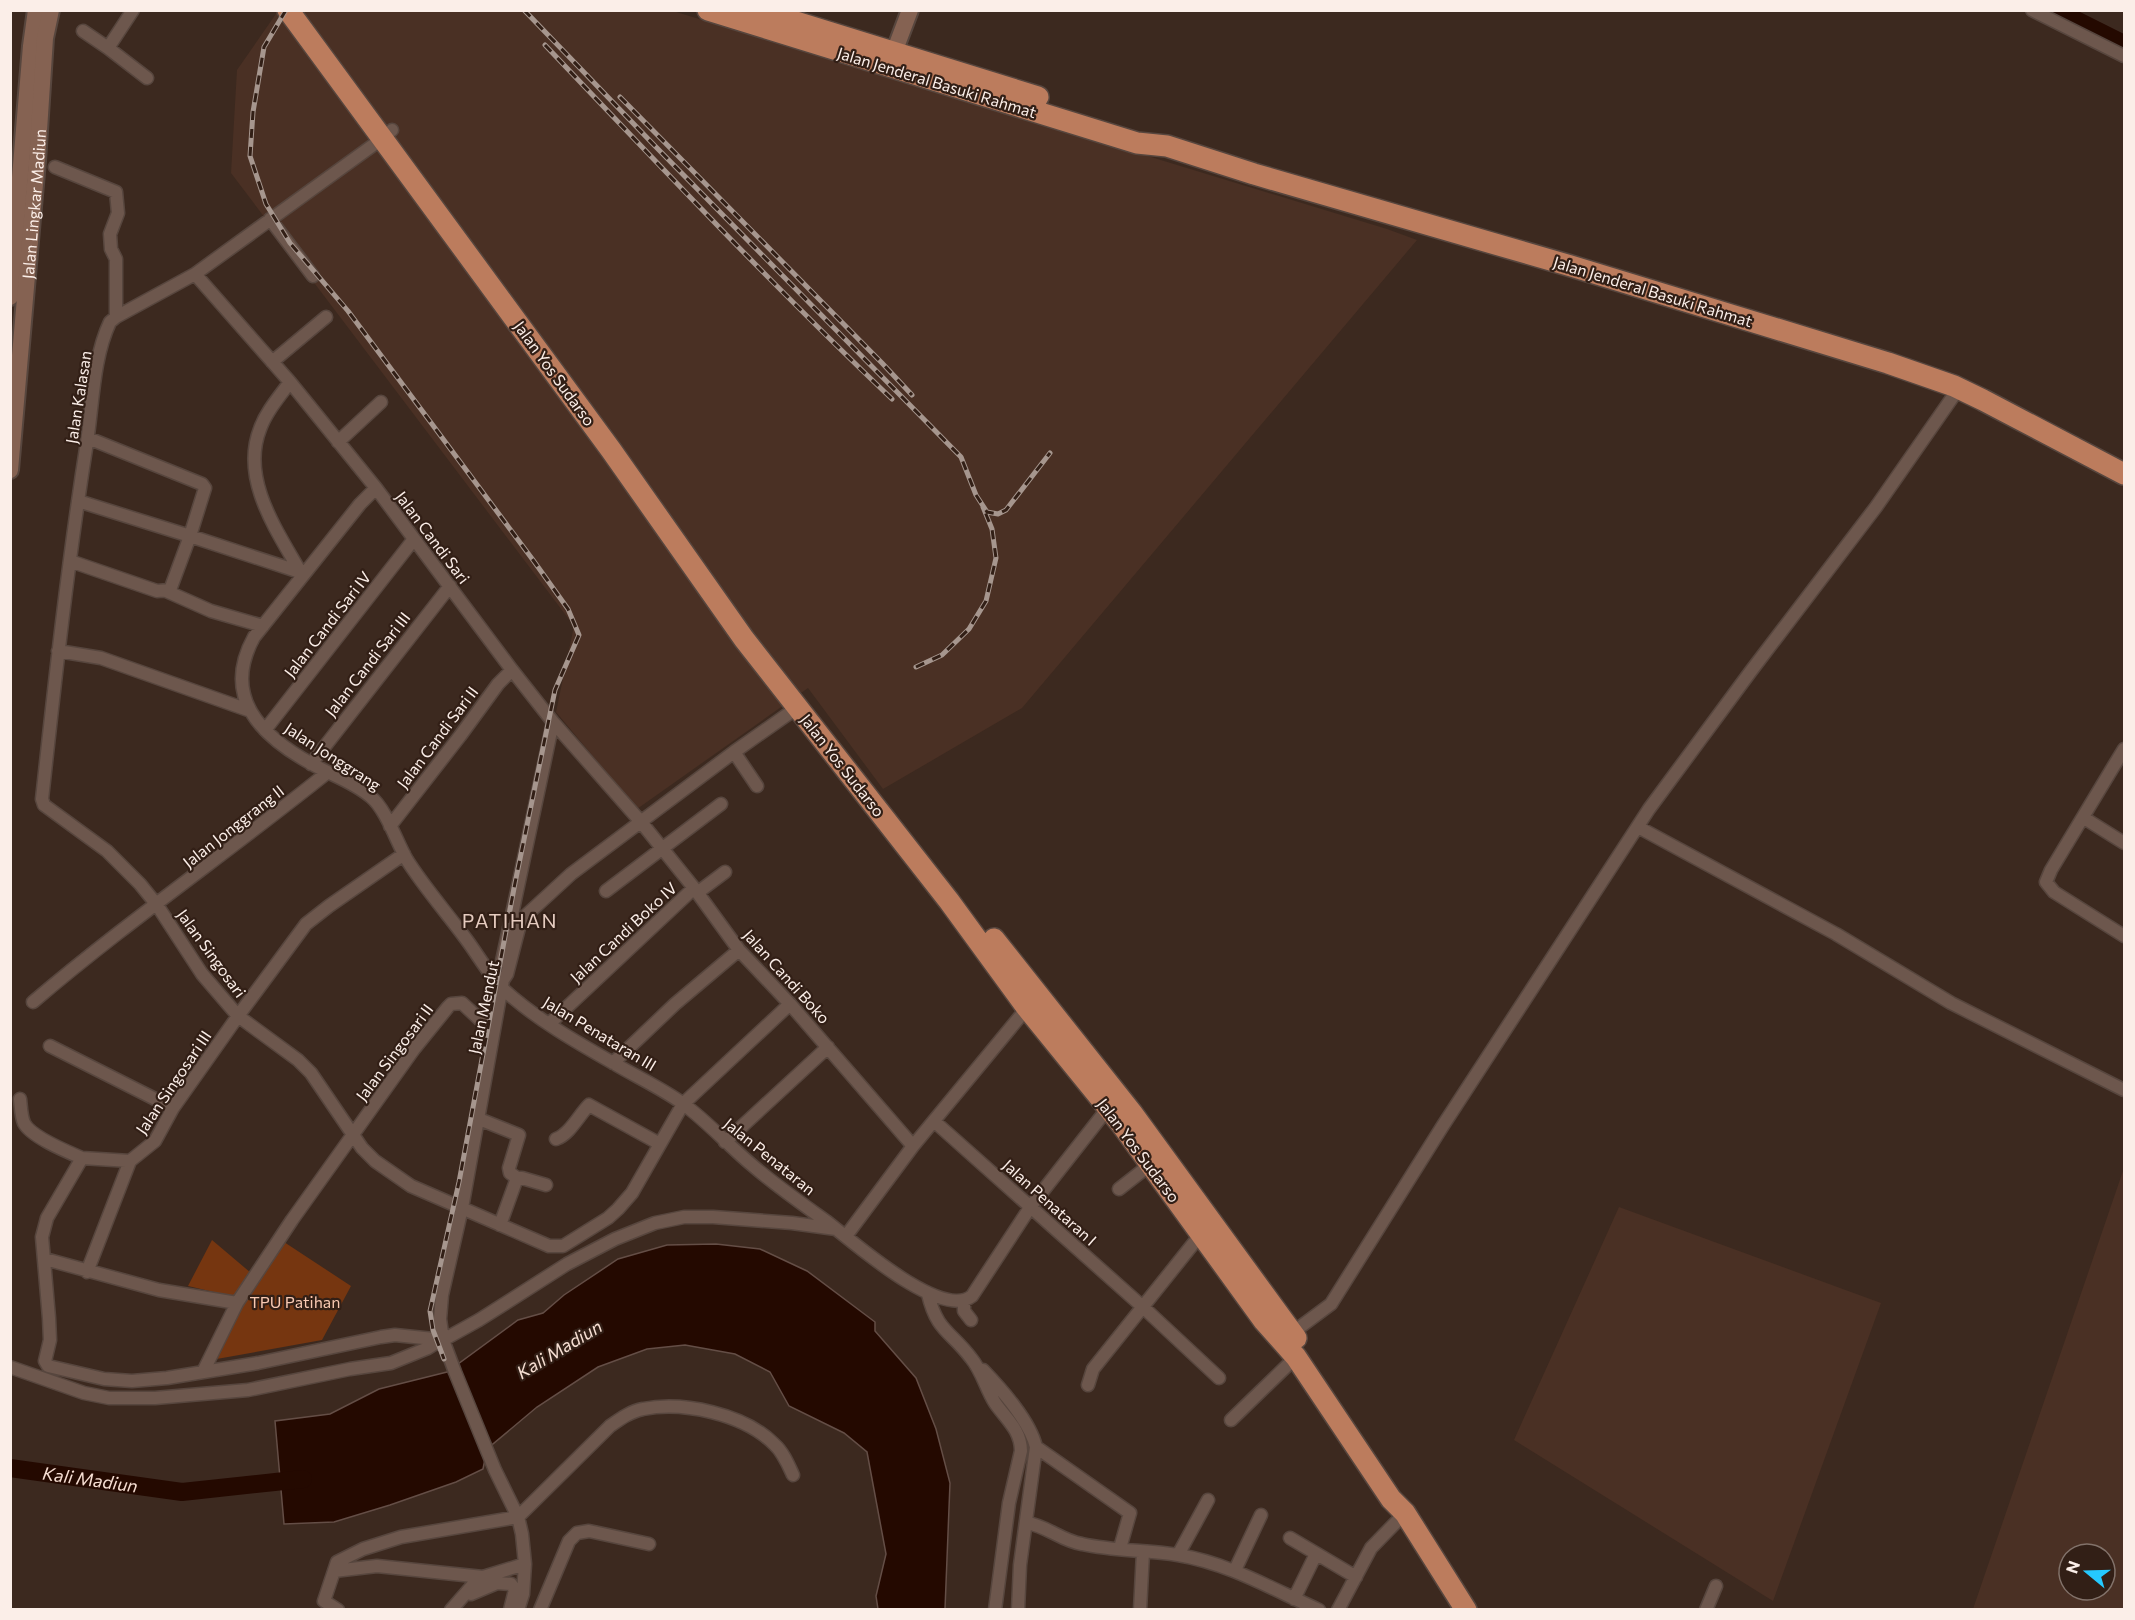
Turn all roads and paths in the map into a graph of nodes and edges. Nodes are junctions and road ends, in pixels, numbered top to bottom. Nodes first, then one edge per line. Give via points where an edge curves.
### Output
1 (36, 10) edge
2 (51, 10) edge
3 (133, 10) edge
4 (288, 10) edge
5 (304, 10) edge
6 (708, 10) edge
7 (757, 10) edge
8 (910, 10) edge
9 (2032, 10) edge
10 (83, 31) dead end
11 (108, 48) junction
12 (2124, 56) edge
13 (891, 60) junction
14 (147, 78) dead end
15 (34, 97) junction
16 (387, 134) junction
17 (55, 167) dead end
18 (270, 219) junction
19 (195, 274) junction
20 (313, 276) dead end
21 (10, 297) edge
22 (116, 317) junction
23 (327, 317) dead end
24 (272, 362) junction
25 (290, 382) junction
26 (1959, 388) junction
27 (381, 402) dead end
28 (88, 438) junction
29 (338, 442) junction
30 (10, 470) edge
31 (2124, 474) edge
32 (376, 488) junction
33 (78, 501) junction
34 (190, 536) junction
35 (414, 539) junction
36 (70, 561) junction
37 (301, 574) junction
38 (450, 586) junction
39 (166, 591) junction
40 (263, 626) junction
41 (57, 651) junction
42 (512, 670) junction
43 (798, 707) junction
44 (249, 710) junction
45 (553, 722) junction
46 (266, 730) junction
47 (2124, 749) edge
48 (734, 752) junction
49 (311, 764) junction
50 (2119, 769) edge
51 (328, 772) junction
52 (757, 786) dead end
53 (721, 804) dead end
54 (44, 805) joint
55 (2084, 818) junction
56 (641, 822) junction
57 (390, 826) junction
58 (1638, 827) junction
59 (2124, 843) edge
60 (661, 848) junction
61 (404, 854) junction
62 (725, 872) dead end
63 (696, 890) junction
64 (606, 891) dead end
65 (954, 897) junction
66 (157, 905) junction
67 (516, 917) junction
68 (2124, 936) edge
69 (739, 950) junction
70 (502, 983) junction
71 (33, 1002) dead end
72 (790, 1004) junction
73 (1027, 1008) junction
74 (238, 1016) junction
75 (549, 1024) junction
76 (494, 1032) junction
77 (50, 1046) dead end
78 (828, 1047) junction
79 (613, 1062) junction
80 (2124, 1090) edge
81 (20, 1099) dead end
82 (683, 1104) junction
83 (173, 1108) junction
84 (1108, 1108) junction
85 (479, 1119) junction
86 (935, 1122) junction
87 (353, 1134) junction
88 (556, 1139) dead end
89 (725, 1142) junction
90 (660, 1144) junction
91 (913, 1146) junction
92 (82, 1158) junction
93 (130, 1161) junction
94 (1151, 1164) junction
95 (517, 1178) junction
96 (546, 1185) dead end
97 (1119, 1189) dead end
98 (1031, 1206) junction
99 (462, 1208) junction
100 (500, 1225) junction
101 (842, 1233) junction
102 (1201, 1234) junction
103 (45, 1259) junction
104 (87, 1272) junction
105 (964, 1301) junction
106 (237, 1303) junction
107 (930, 1303) junction
108 (1143, 1308) junction
109 (1270, 1316) junction
110 (970, 1320) dead end
111 (1292, 1333) junction
112 (441, 1340) junction
113 (1296, 1358) junction
114 (972, 1359) junction
115 (10, 1367) edge
116 (203, 1372) junction
117 (1219, 1378) dead end
118 (1088, 1384) dead end
119 (1231, 1420) dead end
120 (1036, 1447) junction
121 (793, 1475) dead end
122 (1209, 1500) dead end
123 (1405, 1513) junction
124 (1261, 1515) dead end
125 (518, 1517) junction
126 (1027, 1523) junction
127 (1290, 1538) dead end
128 (650, 1544) dead end
129 (1120, 1548) junction
130 (1143, 1552) junction
131 (1317, 1554) junction
132 (1178, 1555) junction
133 (525, 1564) junction
134 (1235, 1570) junction
135 (334, 1571) junction
136 (483, 1577) junction
137 (1356, 1577) junction
138 (1716, 1586) dead end
139 (1294, 1599) junction
140 (454, 1606) edge
141 (338, 1610) edge
142 (510, 1610) edge
143 (518, 1610) edge
144 (540, 1610) edge
145 (995, 1610) edge
146 (1018, 1610) edge
147 (1140, 1610) edge
148 (1319, 1610) edge
149 (1338, 1610) edge
150 (1466, 1610) edge
151 (1706, 1610) edge

1 - 15 main road, Jalan Lingkar Madiun
2 - 15 main road, Jalan Lingkar Madiun
3 - 11 street
4 - 16 highway, Jalan Yos Sudarso
5 - 16 highway, Jalan Yos Sudarso
6 - 13 highway, Jalan Jenderal Basuki Rahmat
7 - 13 highway, Jalan Jenderal Basuki Rahmat
8 - 13 main road
9 - 12 street
10 - 11 street
11 - 14 street
13 - 26 highway, Jalan Jenderal Basuki Rahmat via 1137,143 1167,146 1571,266 1878,359
15 - 21 main road, Jalan Lingkar Madiun
15 - 30 main road, Jalan Lingkar Madiun via 37,161
16 - 18 street
16 - 43 highway, Jalan Yos Sudarso via 744,639
16 - 65 highway, Jalan Yos Sudarso via 508,287
17 - 22 street via 116,192 118,213 110,234 116,259
18 - 19 street
18 - 20 street
19 - 22 street
19 - 24 street, Jalan Candi Sari
22 - 28 street, Jalan Kalasan via 108,327 102,349
23 - 24 street
24 - 25 street, Jalan Candi Sari
25 - 29 street, Jalan Candi Sari
25 - 37 street via 260,428 254,474 265,507
26 - 31 highway, Jalan Jenderal Basuki Rahmat
26 - 58 street via 1876,507
27 - 29 street
28 - 33 street, Jalan Kalasan
28 - 34 street via 204,486
29 - 32 street, Jalan Candi Sari
32 - 35 street, Jalan Candi Sari
32 - 37 street, Jalan Jonggrang
33 - 34 street
33 - 36 street, Jalan Kalasan
34 - 37 street
34 - 39 street via 170,590
35 - 38 street, Jalan Candi Sari
35 - 46 street, Jalan Candi Sari IV
36 - 39 street
36 - 41 street, Jalan Kalasan
37 - 40 street, Jalan Jonggrang
38 - 42 street, Jalan Candi Sari
38 - 49 street, Jalan Candi Sari III
39 - 40 street via 211,611
40 - 44 street, Jalan Jonggrang via 248,649 242,675
41 - 44 street via 100,658
41 - 54 street, Jalan Kalasan
42 - 45 street, Jalan Candi Sari
42 - 57 street, Jalan Candi Sari II
43 - 48 street
43 - 65 highway, Jalan Yos Sudarso
44 - 46 street, Jalan Jonggrang
45 - 56 street, Jalan Candi Sari
45 - 67 street, Jalan Mendut
46 - 49 street, Jalan Jonggrang
47 - 50 street
48 - 52 street
48 - 56 street
49 - 51 street, Jalan Jonggrang
50 - 55 street
51 - 57 street, Jalan Jonggrang via 371,797
51 - 66 street, Jalan Jonggrang II
53 - 60 street
54 - 66 street, Jalan Singosari via 123,865
55 - 59 street
55 - 68 street via 2046,882 2054,892
56 - 60 street, Jalan Candi Boko
56 - 67 street
57 - 61 street, Jalan Jonggrang
58 - 80 street via 1836,934 1951,1003
58 - 111 street via 1512,1017 1331,1304
60 - 63 street, Jalan Candi Boko
60 - 64 street
61 - 70 street, Jalan Jonggrang
61 - 74 street, Jalan Singosari III via 311,919
62 - 63 street, Jalan Candi Boko IV
63 - 69 street, Jalan Candi Boko
63 - 75 street, Jalan Candi Boko IV
65 - 73 highway, Jalan Yos Sudarso
65 - 109 highway, Jalan Yos Sudarso via 1132,1113
66 - 71 street, Jalan Jonggrang II via 97,948
66 - 74 street, Jalan Singosari via 202,974
67 - 70 street, Jalan Mendut via 507,974
69 - 72 street, Jalan Candi Boko
69 - 79 street
70 - 75 street, Jalan Penataran III
70 - 76 street, Jalan Mendut
72 - 78 street, Jalan Candi Boko
72 - 82 street
73 - 84 highway, Jalan Yos Sudarso
73 - 86 street
74 - 83 street, Jalan Singosari III
74 - 87 street, Jalan Singosari via 311,1073
75 - 79 street, Jalan Penataran III
76 - 85 street, Jalan Mendut
76 - 87 street, Jalan Singosari II via 462,1003 451,1004
77 - 83 street
78 - 89 street
78 - 91 street, Jalan Candi Boko
79 - 82 street, Jalan Penataran III
81 - 92 street via 27,1127
82 - 89 street, Jalan Penataran
82 - 90 street
83 - 93 street, Jalan Singosari III via 155,1141
84 - 94 highway, Jalan Yos Sudarso
84 - 98 street
85 - 95 street via 519,1135 509,1168
85 - 99 street, Jalan Mendut
86 - 91 street
86 - 98 street, Jalan Penataran I
87 - 99 street, Jalan Singosari via 375,1161 392,1174
87 - 106 street, Jalan Singosari II
88 - 90 street via 589,1105
89 - 101 street, Jalan Penataran
90 - 100 street via 632,1193 618,1209 563,1246 549,1246
91 - 101 street
92 - 93 street
92 - 103 street via 47,1218 42,1237
93 - 104 street
94 - 97 street
94 - 102 highway, Jalan Yos Sudarso
95 - 96 street
95 - 100 street
98 - 105 street via 972,1296
98 - 108 street, Jalan Penataran I
99 - 100 street
99 - 112 street, Jalan Mendut via 440,1308
101 - 107 street, Jalan Penataran
101 - 112 street via 792,1223 707,1216 655,1223 567,1264
102 - 108 street
102 - 109 highway, Jalan Yos Sudarso
103 - 104 street
103 - 116 street via 50,1340 46,1364 104,1379 132,1381
104 - 106 street via 159,1290
105 - 107 street
105 - 110 street via 964,1311
106 - 116 street, Jalan Singosari II
107 - 114 street via 940,1327
108 - 117 street, Jalan Penataran I
108 - 118 street via 1093,1369
109 - 111 highway, Jalan Yos Sudarso
109 - 113 highway, Jalan Yos Sudarso
111 - 123 highway, Jalan Yos Sudarso via 1398,1489
112 - 115 street via 391,1363 248,1390 155,1398 92,1395
112 - 116 street via 395,1335
112 - 125 street, Jalan Mendut
113 - 119 street
113 - 123 highway, Jalan Yos Sudarso via 1391,1499
114 - 120 street via 1002,1390 1033,1435
114 - 145 street via 1021,1442
120 - 126 street
120 - 129 street via 1130,1513
121 - 125 street via 774,1443 743,1423 689,1407 642,1409 610,1426
122 - 132 street
123 - 137 street via 1371,1548
123 - 150 highway, Jalan Yos Sudarso
124 - 134 street
125 - 133 street, Jalan Mendut
125 - 135 street via 400,1538 337,1562
126 - 129 street via 1081,1544
126 - 146 street
127 - 131 street
128 - 144 street via 589,1531 577,1533 569,1541
129 - 130 street
130 - 132 street
130 - 147 street
131 - 137 street
131 - 139 street
132 - 134 street
133 - 136 street
133 - 143 street, Jalan Mendut
134 - 139 street
135 - 136 street via 377,1566
135 - 141 street via 324,1600
136 - 140 street
137 - 149 street
138 - 151 street
139 - 148 street
140 - 142 street via 483,1588 507,1582 515,1590

